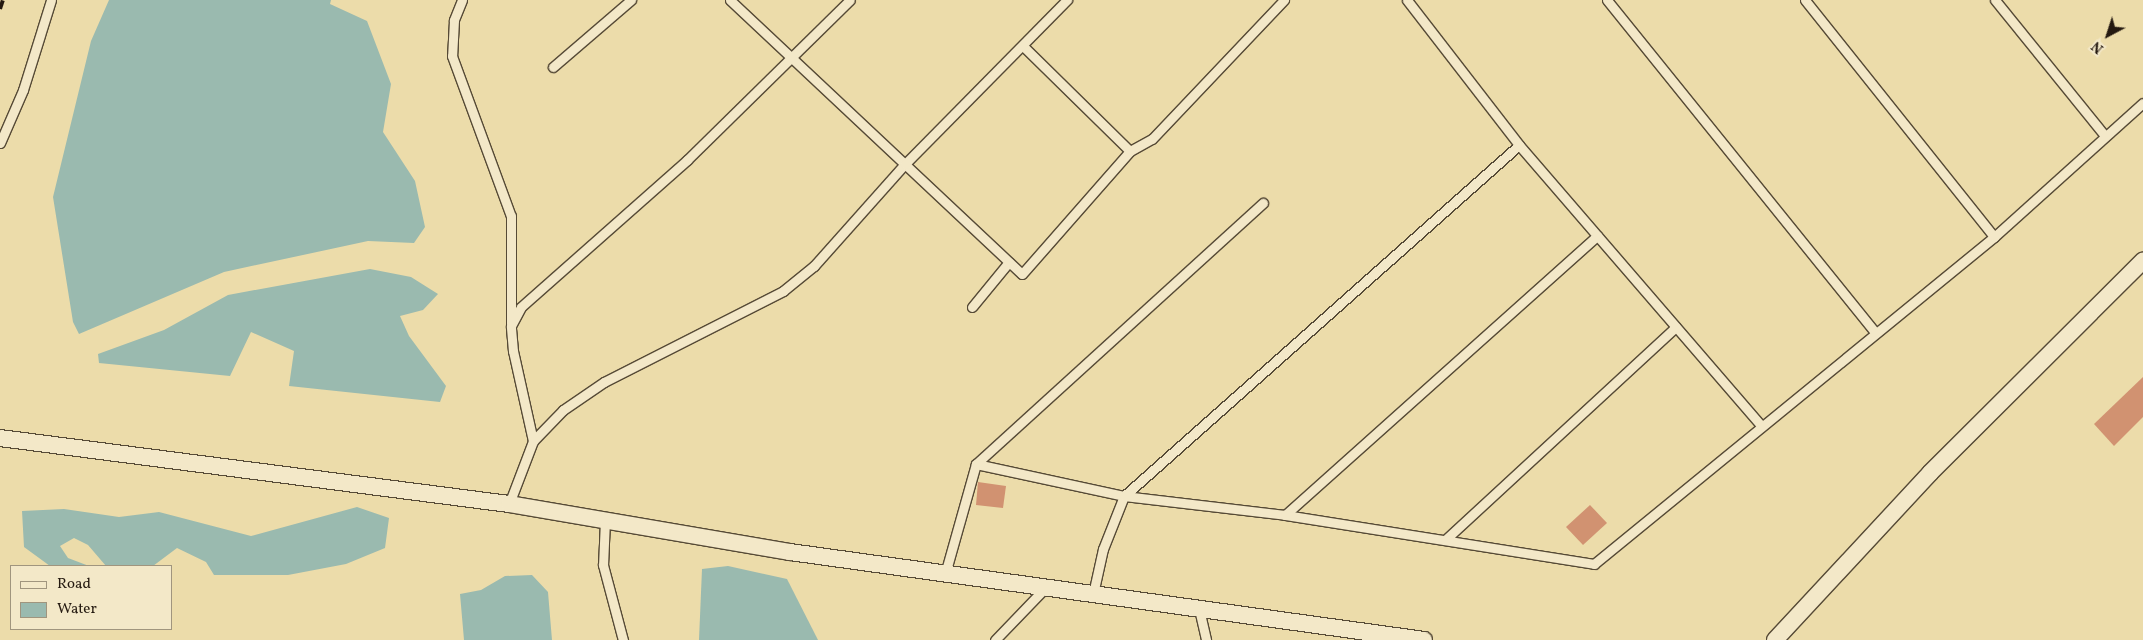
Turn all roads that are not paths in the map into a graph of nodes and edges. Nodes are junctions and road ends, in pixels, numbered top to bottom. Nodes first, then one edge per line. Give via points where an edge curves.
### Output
1 (51, 0) edge
2 (462, 0) edge
3 (630, 0) edge
4 (730, 0) edge
5 (850, 0) edge
6 (1067, 0) edge
7 (1284, 0) edge
8 (1407, 0) edge
9 (1607, 0) edge
10 (1805, 0) edge
11 (1995, 0) edge
12 (1023, 46) junction
13 (793, 56) junction
14 (553, 67) dead end
15 (2143, 103) edge
16 (2105, 136) junction
17 (0, 143) edge
18 (1519, 145) junction
19 (1130, 151) junction
20 (905, 164) junction
21 (1263, 203) dead end
22 (1597, 236) junction
23 (1994, 237) junction
24 (2143, 261) edge
25 (1009, 262) junction
26 (972, 307) dead end
27 (511, 326) junction
28 (1676, 327) junction
29 (1876, 333) junction
30 (1760, 424) junction
31 (0, 438) edge
32 (533, 441) junction
33 (976, 464) junction
34 (1124, 496) junction
35 (509, 504) junction
36 (1285, 515) junction
37 (605, 520) junction
38 (1445, 540) junction
39 (945, 574) junction
40 (1045, 588) junction
41 (1093, 594) junction
42 (1199, 609) junction
43 (623, 640) edge
44 (995, 640) edge
45 (1206, 640) edge
46 (1424, 640) edge
47 (1775, 640) edge

1 - 17 lane via 23,90
2 - 27 lane via 454,20 452,56 511,216
3 - 14 lane
4 - 13 lane
5 - 13 lane
6 - 12 lane
7 - 19 lane via 1152,139
8 - 18 lane
9 - 29 lane
10 - 23 lane
11 - 16 lane
12 - 19 lane
12 - 20 lane
13 - 20 lane
13 - 27 lane via 687,160 539,288
15 - 16 lane
16 - 23 lane
18 - 22 lane
18 - 34 lane
19 - 25 lane via 1022,274
20 - 25 lane
20 - 32 lane via 814,266 783,290 604,382 563,410
21 - 33 lane
22 - 28 lane
22 - 36 lane
23 - 29 lane
24 - 47 street via 1930,472
25 - 26 lane
27 - 32 lane
28 - 30 lane
28 - 38 lane
29 - 30 lane
30 - 38 lane via 1625,543 1594,564
31 - 35 street
32 - 35 lane
33 - 34 lane
33 - 39 lane
34 - 36 lane
34 - 41 lane via 1103,549
35 - 37 street
36 - 38 lane
37 - 39 street
37 - 43 lane via 603,565
39 - 40 street
40 - 41 street
40 - 44 lane
41 - 42 street
42 - 45 lane
42 - 46 street

